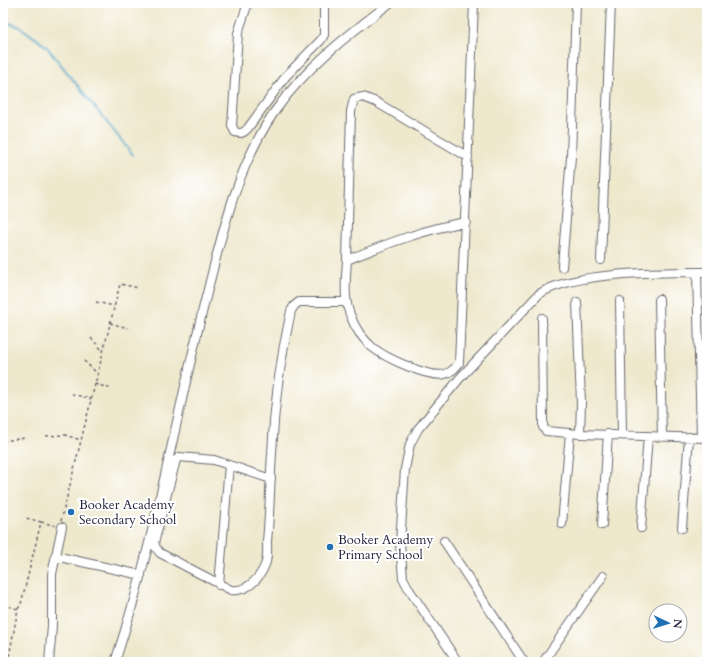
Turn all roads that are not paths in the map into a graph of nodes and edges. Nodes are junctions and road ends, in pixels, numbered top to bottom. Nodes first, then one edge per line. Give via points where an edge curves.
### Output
1 (248, 3) edge
2 (324, 3) edge
3 (390, 3) edge
4 (474, 3) edge
5 (576, 3) edge
6 (611, 3) edge
7 (468, 157) junction
8 (466, 222) junction
9 (347, 260) junction
10 (601, 260) dead end
11 (562, 267) dead end
12 (697, 272) junction
13 (707, 272) edge
14 (659, 299) dead end
15 (620, 301) dead end
16 (346, 302) junction
17 (577, 302) dead end
18 (542, 318) dead end
19 (570, 433) junction
20 (580, 434) junction
21 (608, 434) junction
22 (622, 435) junction
23 (648, 436) junction
24 (662, 436) junction
25 (689, 438) junction
26 (704, 438) edge
27 (229, 465) junction
28 (271, 479) junction
29 (562, 524) dead end
30 (602, 525) dead end
31 (62, 528) dead end
32 (641, 528) dead end
33 (682, 528) dead end
34 (444, 541) dead end
35 (55, 556) junction
36 (140, 575) junction
37 (603, 576) dead end
38 (219, 585) junction
39 (49, 662) edge
40 (115, 662) edge
41 (458, 662) edge
42 (524, 662) edge
43 (543, 662) edge

1 - 2 street via 238,33 234,86 232,126 235,132 240,134 248,128 286,76 321,40 324,35
3 - 36 street via 318,61 299,82 275,111 249,160 231,205 215,264
4 - 7 street
5 - 11 street via 572,157
6 - 10 street
7 - 8 street
7 - 9 street via 376,102 362,97 354,99 351,111
8 - 9 street via 446,225
8 - 16 street via 461,354 454,370 444,375 416,369 382,355 371,346 354,324
9 - 16 street
12 - 13 street
12 - 26 street
12 - 41 street via 599,278 547,289 534,299 460,378 412,437 405,469 400,543 402,573 410,591
14 - 24 street
15 - 22 street
16 - 28 street via 299,302 291,311 278,372
17 - 20 street
18 - 19 street via 544,427 549,431
19 - 20 street
19 - 29 street
20 - 21 street
21 - 22 street
21 - 30 street
22 - 23 street
23 - 24 street
23 - 32 street
24 - 25 street
25 - 26 street
25 - 33 street
27 - 28 street
27 - 38 street
27 - 38 street via 204,458 178,457 154,543 160,553
28 - 38 street via 265,565 255,580 239,591
31 - 35 street via 54,545
34 - 42 street
35 - 36 street
35 - 39 street
36 - 40 street
37 - 43 street

